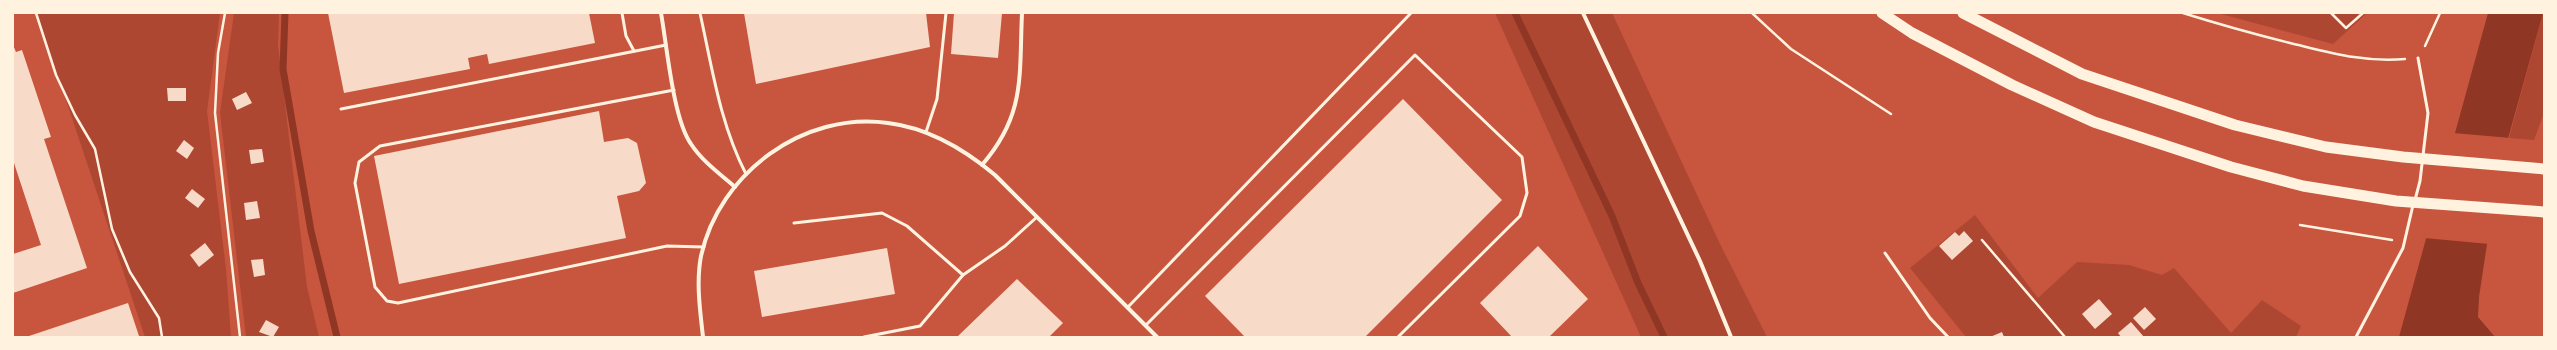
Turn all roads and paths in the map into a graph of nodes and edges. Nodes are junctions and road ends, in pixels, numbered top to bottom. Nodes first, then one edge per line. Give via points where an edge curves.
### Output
1 (36, 13) edge
2 (225, 13) edge
3 (622, 13) edge
4 (661, 13) edge
5 (700, 13) edge
6 (946, 13) edge
7 (1022, 13) edge
8 (1411, 13) edge
9 (1583, 13) edge
10 (1752, 13) edge
11 (1882, 13) edge
12 (1963, 13) edge
13 (2183, 13) edge
14 (2331, 13) edge
15 (2363, 13) edge
16 (2440, 13) edge
17 (666, 45) junction
18 (634, 51) junction
19 (2418, 58) junction
20 (674, 90) junction
21 (341, 109) dead end
22 (1891, 114) dead end
23 (926, 132) junction
24 (982, 165) junction
25 (2544, 169) edge
26 (746, 174) junction
27 (735, 187) junction
28 (2544, 212) edge
29 (1037, 216) junction
30 (794, 223) dead end
31 (2300, 225) dead end
32 (1982, 240) dead end
33 (2404, 242) junction
34 (704, 247) junction
35 (1885, 253) dead end
36 (963, 275) junction
37 (1128, 307) junction
38 (1146, 325) junction
39 (162, 337) edge
40 (240, 337) edge
41 (703, 337) edge
42 (864, 337) edge
43 (1157, 337) edge
44 (1398, 337) edge
45 (1731, 337) edge
46 (1948, 337) edge
47 (2065, 337) edge
48 (2356, 337) edge

1 - 39 path via 56,75 95,149 112,228 130,272 159,318
2 - 40 path via 218,53 215,113
3 - 18 lane via 626,36
4 - 17 street
5 - 26 lane via 731,142
6 - 23 lane via 937,99
7 - 24 street via 1018,88 1013,116 1002,140
8 - 37 lane
9 - 45 street via 1700,261
10 - 22 path via 1791,49
11 - 28 highway via 1912,33 2012,85 2094,122 2231,167 2303,186 2396,201
12 - 25 highway via 2082,74 2235,125 2326,147 2403,157
13 - 19 path via 2337,55 2378,61
14 - 15 path via 2346,28
16 - 19 path
17 - 18 lane
17 - 20 street
18 - 21 lane
19 - 33 lane via 2428,113 2420,180
20 - 27 street via 681,123 691,145
20 - 34 lane via 380,146 359,162 355,183 375,286 387,301 398,303 667,246
23 - 24 street via 951,143
23 - 26 street via 888,122 828,127 792,140 759,160
24 - 29 street
26 - 27 street
27 - 34 street via 718,213
29 - 36 lane via 1005,246
29 - 37 street
30 - 36 lane via 882,214 907,226
31 - 33 path
32 - 47 path
33 - 48 lane
34 - 41 street via 699,279
35 - 46 lane via 1930,318
36 - 42 lane via 920,326
37 - 38 street
38 - 43 street
38 - 44 lane via 1415,55 1522,157 1527,193 1520,216

